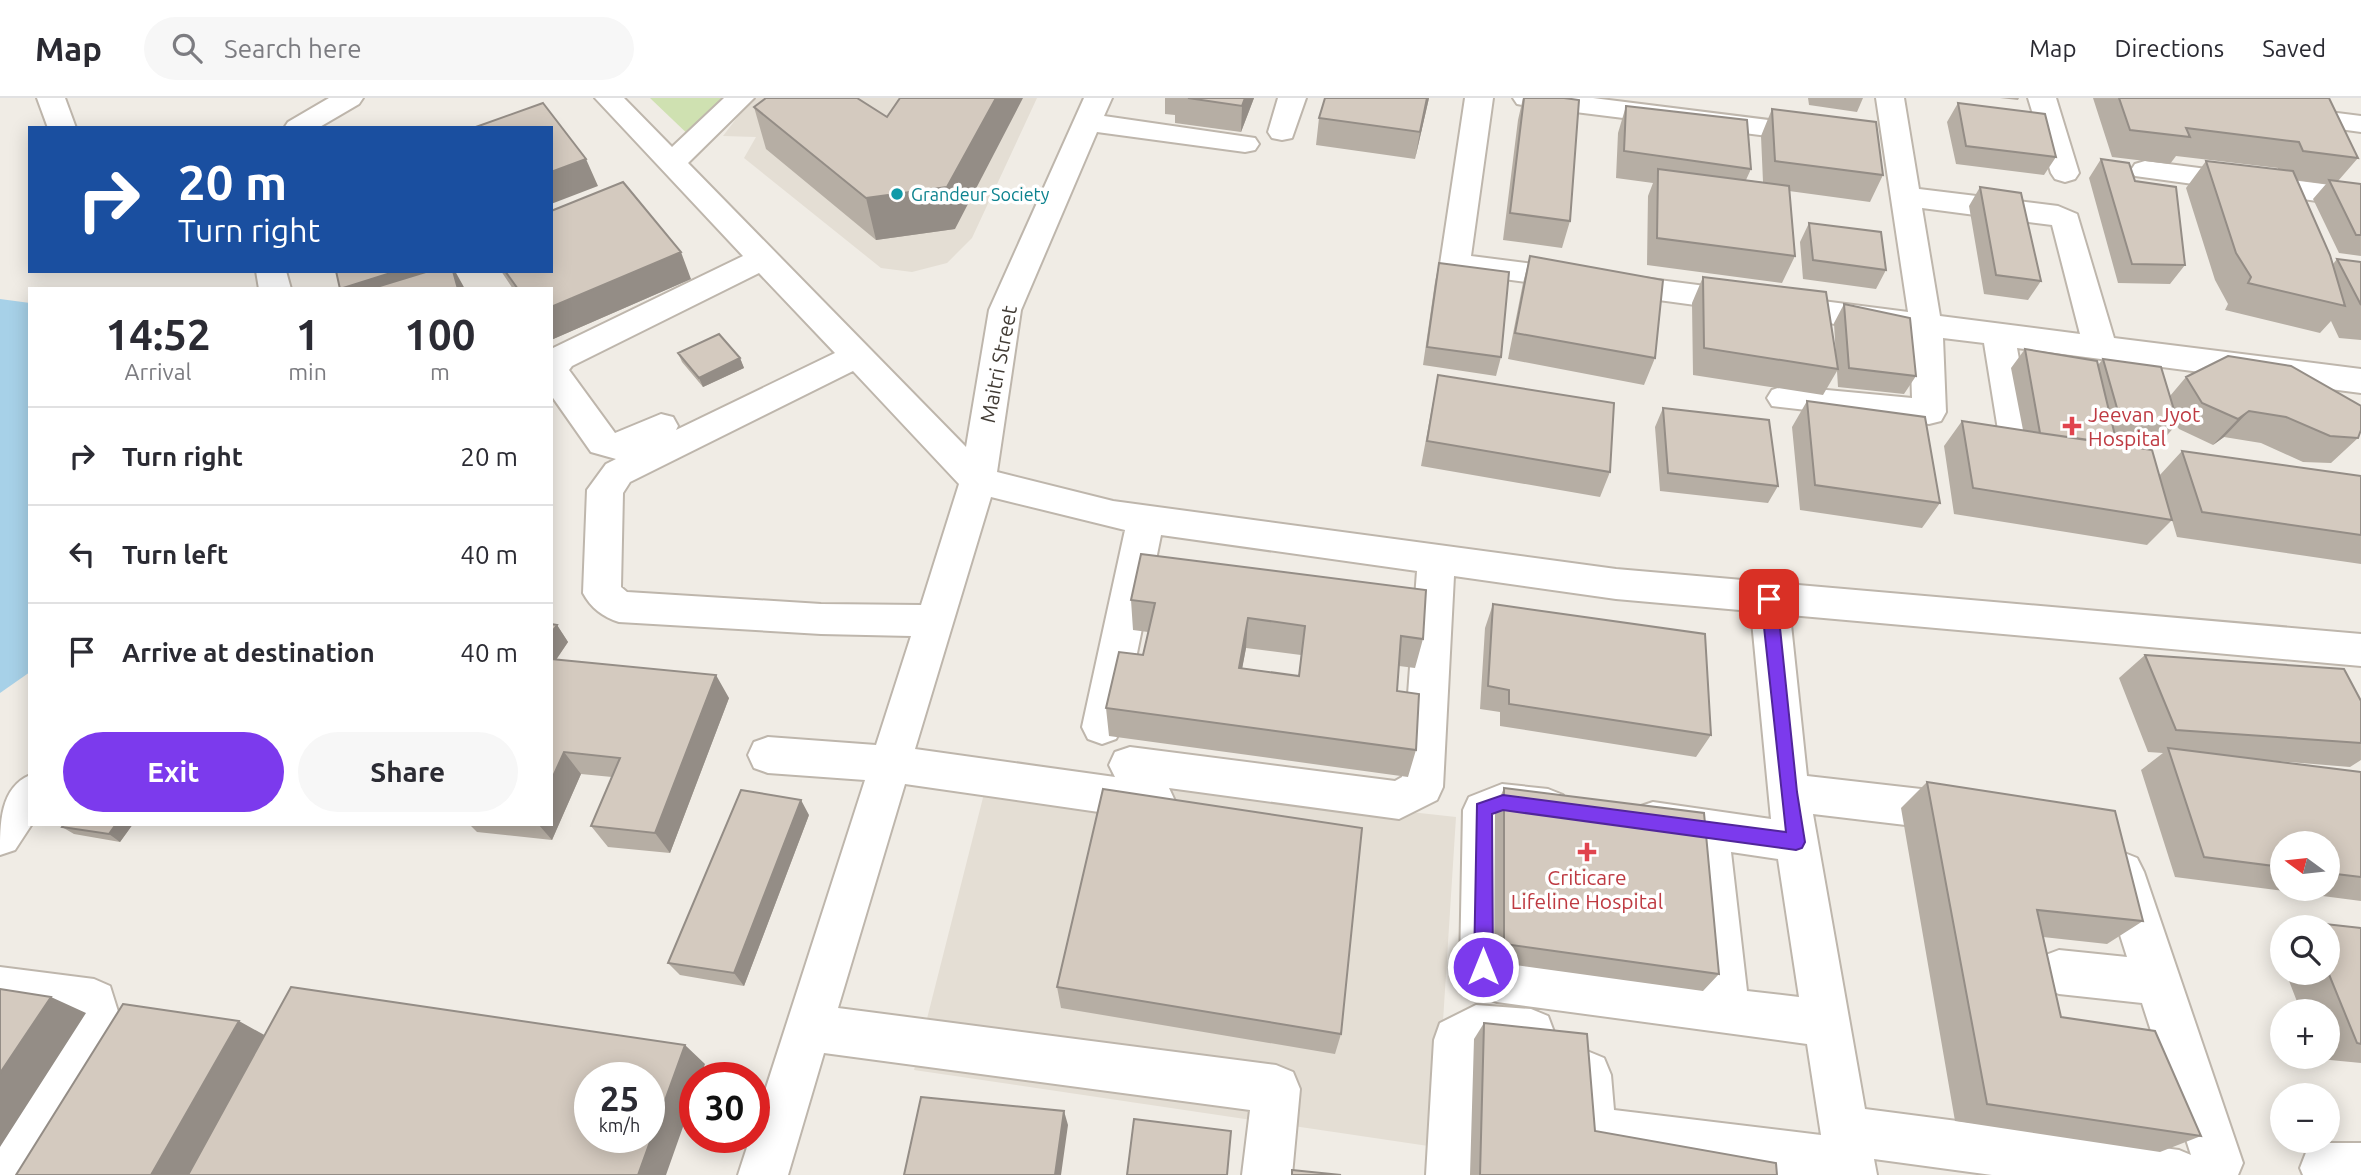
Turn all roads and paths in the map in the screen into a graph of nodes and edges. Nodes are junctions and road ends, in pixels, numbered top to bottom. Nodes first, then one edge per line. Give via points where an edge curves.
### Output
1 (51, 98) edge
2 (349, 98) edge
3 (609, 98) edge
4 (740, 98) edge
5 (1292, 98) edge
6 (1479, 98) edge
7 (1527, 98) edge
8 (1890, 98) edge
9 (2042, 98) edge
10 (1623, 104) edge
11 (1093, 110) edge
12 (2268, 112) edge
13 (2361, 124) edge
14 (61, 126) edge
15 (301, 126) edge
16 (1282, 132) dead end
17 (1871, 141) junction
18 (1245, 144) dead end
19 (672, 163) junction
20 (2145, 170) dead end
21 (2065, 173) dead end
22 (1906, 197) junction
23 (2361, 198) edge
24 (764, 258) junction
25 (1926, 325) junction
26 (1999, 334) junction
27 (850, 347) junction
28 (2100, 347) junction
29 (553, 369) edge
30 (553, 372) edge
31 (2361, 381) edge
32 (1784, 398) dead end
33 (2019, 455) edge
34 (978, 481) junction
35 (1146, 519) junction
36 (1436, 559) junction
37 (1769, 599) junction
38 (935, 621) junction
39 (2361, 650) edge
40 (1102, 727) dead end
41 (768, 755) dead end
42 (891, 764) junction
43 (1130, 765) dead end
44 (1788, 792) junction
45 (28, 796) edge
46 (1989, 816) edge
47 (1295, 821) edge
48 (1707, 828) junction
49 (0, 836) edge
50 (2104, 836) edge
51 (1796, 842) junction
52 (2059, 972) dead end
53 (2159, 982) junction
54 (0, 989) edge
55 (1726, 1010) junction
56 (1826, 1024) junction
57 (809, 1028) junction
58 (1849, 1156) edge
59 (1770, 1164) edge
60 (5, 1175) edge
61 (763, 1175) edge
62 (1267, 1175) edge
63 (1451, 1175) edge
64 (2179, 1175) edge
65 (2209, 1175) edge

1 - 14 street
2 - 15 street
3 - 19 street
4 - 19 street
5 - 16 street
6 - 25 street via 1455,264
7 - 10 street
8 - 17 street
9 - 21 street
10 - 17 street via 1622,131 1664,136 1669,116
11 - 18 street
11 - 34 street, Maitri Street via 1005,310
12 - 13 street
17 - 22 street
19 - 24 street
20 - 23 street
22 - 25 street
22 - 28 street via 2058,215 2066,220
24 - 27 street
24 - 29 street via 560,358
25 - 26 street
25 - 32 street via 1929,412
26 - 28 street
26 - 33 street
27 - 30 street via 619,447 603,443
27 - 34 street
27 - 38 street via 618,473 605,491 602,593 619,607
28 - 31 street
34 - 35 street via 1112,515
34 - 38 street, Maitri Street
35 - 36 street
35 - 40 street
36 - 37 street
36 - 43 street via 1422,787 1399,800
37 - 39 street
37 - 44 street
38 - 42 street, Maitri Street
41 - 42 street
42 - 47 street
42 - 57 street, Maitri Street
44 - 46 street
44 - 51 street
45 - 49 street
48 - 51 street
48 - 55 street
48 - 55 street via 1503,803 1483,810 1483,967 1497,980
50 - 53 street via 2112,844
51 - 56 street
52 - 53 street
53 - 65 street via 2218,1163
54 - 60 street via 94,1002 98,1021
55 - 56 street
56 - 58 street
57 - 61 street, Maitri Street
57 - 62 street via 1276,1090
58 - 59 street
58 - 64 street
59 - 63 street via 1600,1133 1590,1120 1585,1044 1574,1036 1476,1028 1457,1040

